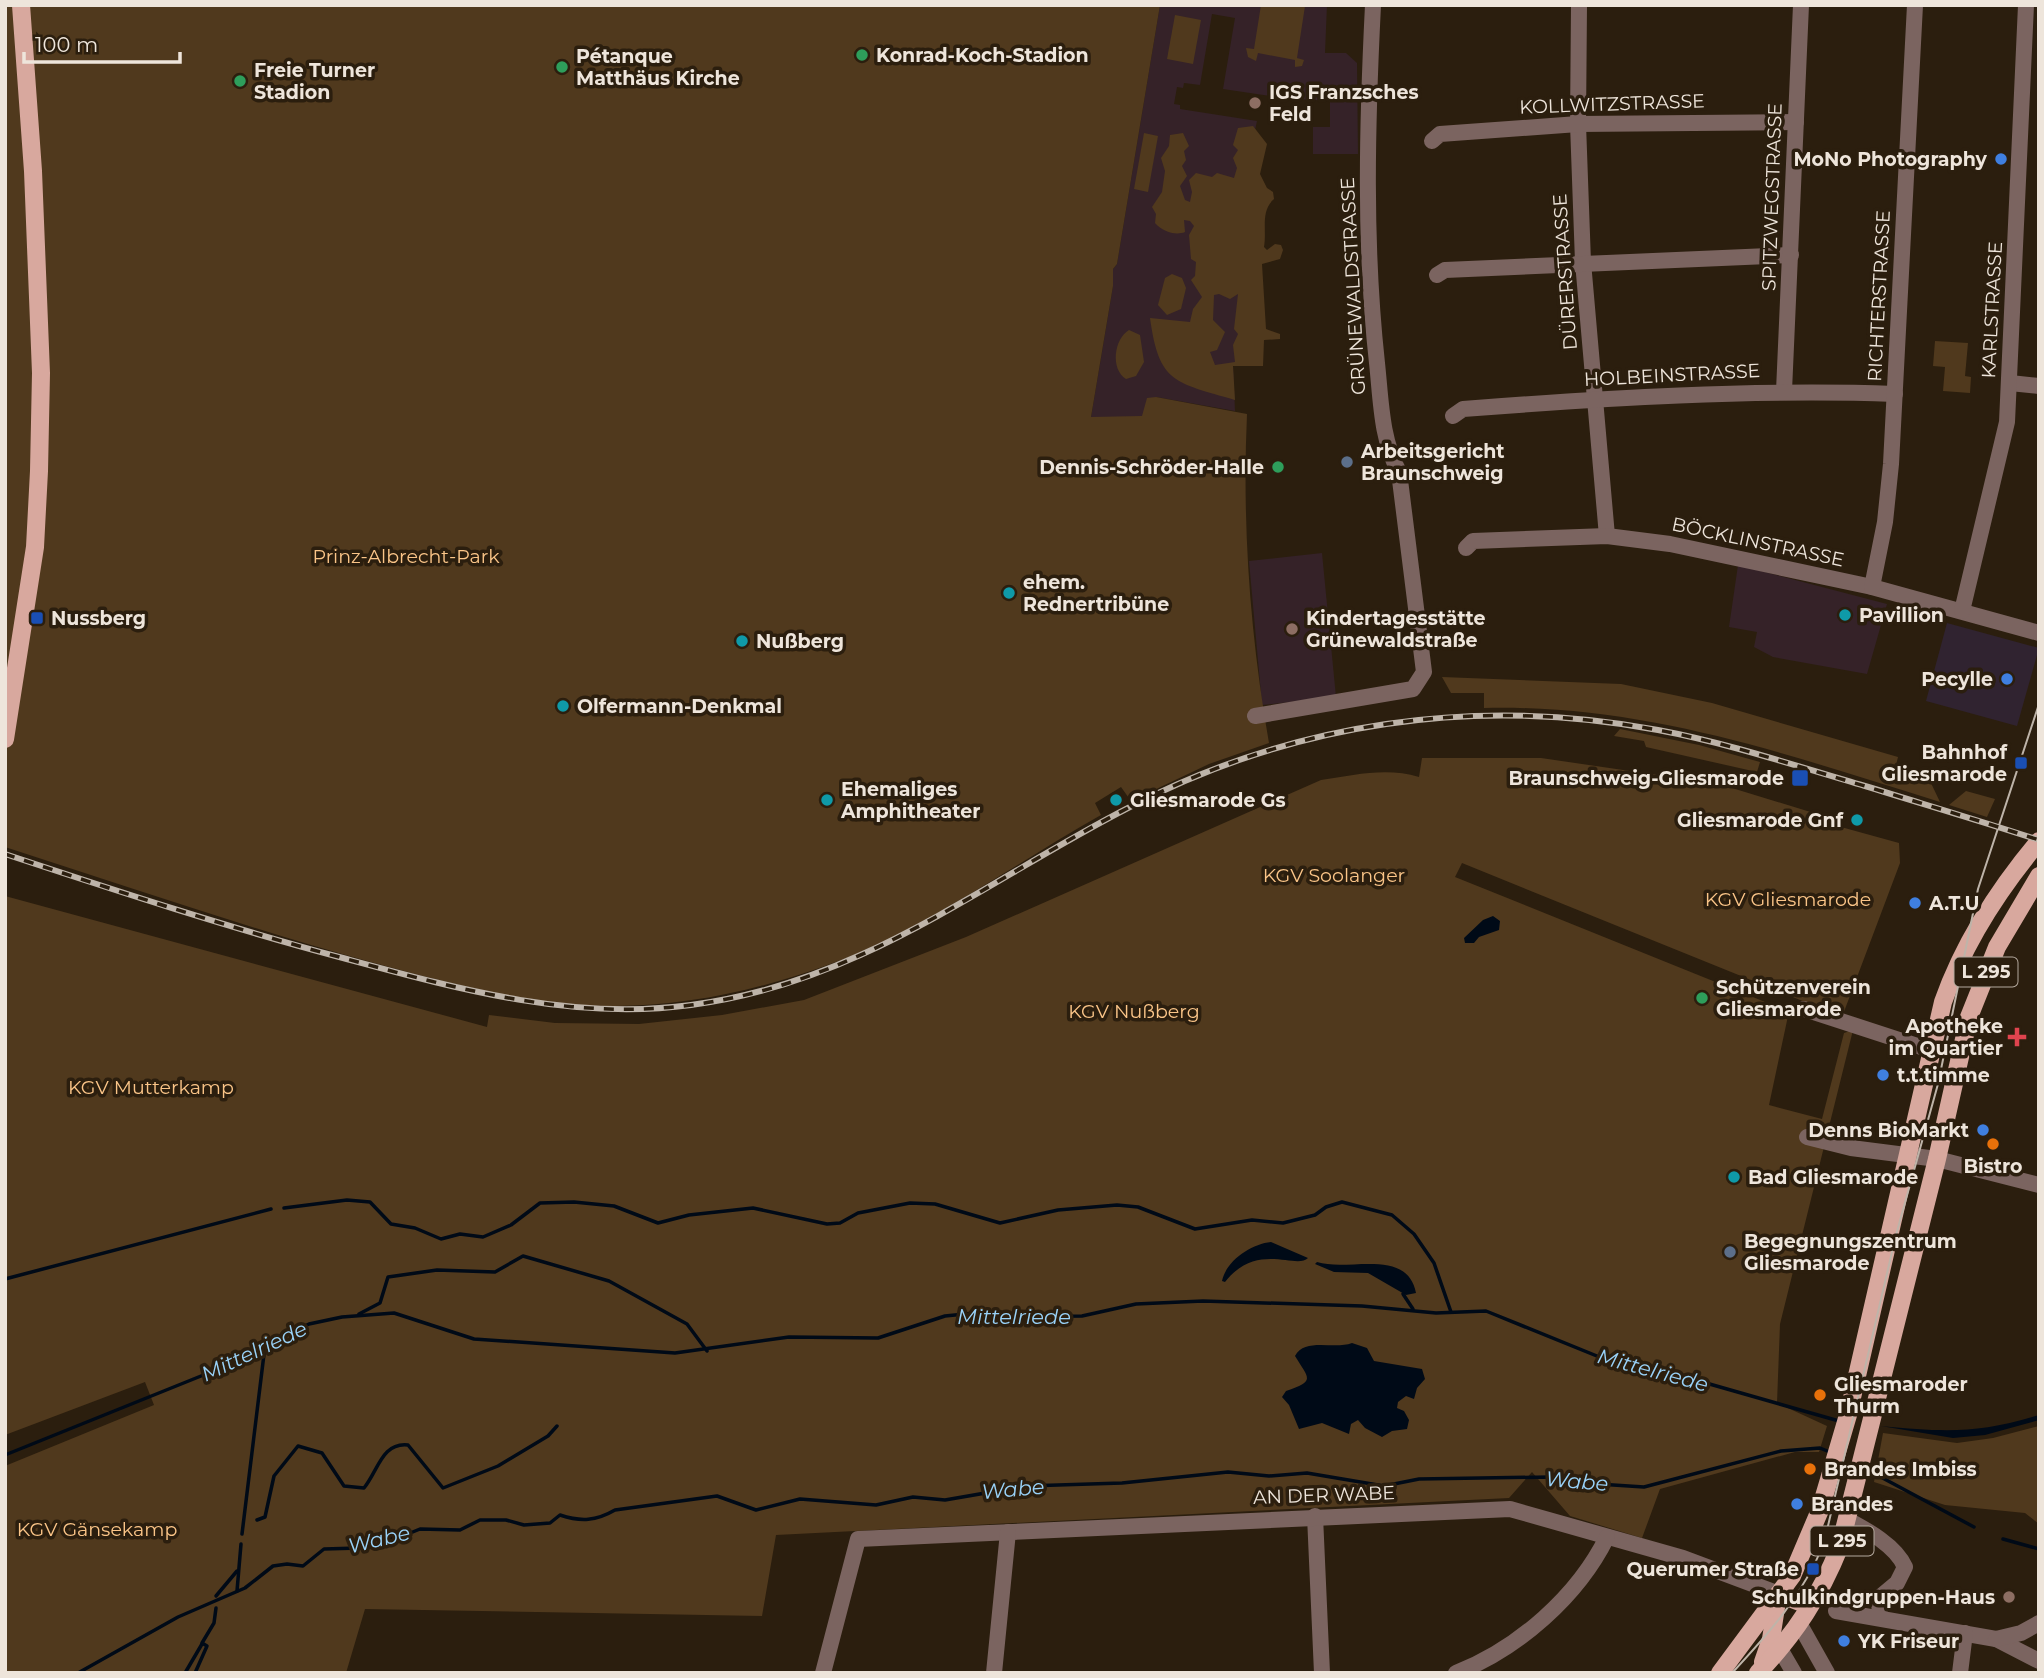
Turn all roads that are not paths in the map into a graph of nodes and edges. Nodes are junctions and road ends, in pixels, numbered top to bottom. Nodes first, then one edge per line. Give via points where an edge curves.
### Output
1 (21, 5) edge
2 (1373, 5) edge
3 (1579, 5) edge
4 (1801, 5) edge
5 (1915, 5) edge
6 (2026, 5) edge
7 (1796, 122) junction
8 (1578, 124) junction
9 (2021, 133) junction
10 (2039, 134) edge
11 (1432, 141) dead end
12 (1791, 255) junction
13 (1583, 262) junction
14 (1437, 275) dead end
15 (2010, 383) junction
16 (2039, 386) edge
17 (1784, 391) junction
18 (1895, 394) junction
19 (1595, 399) junction
20 (1453, 416) dead end
21 (1607, 536) junction
22 (1466, 548) dead end
23 (1872, 587) junction
24 (1962, 611) junction
25 (2039, 633) edge
26 (1255, 716) dead end
27 (5, 738) edge
28 (2039, 841) edge
29 (2039, 876) edge
30 (1804, 1009) dead end
31 (1930, 1050) junction
32 (1807, 1137) dead end
33 (1906, 1156) junction
34 (1937, 1158) junction
35 (2039, 1185) edge
36 (1315, 1516) junction
37 (1848, 1520) junction
38 (1007, 1532) junction
39 (1607, 1537) junction
40 (1820, 1593) junction
41 (1783, 1598) junction
42 (1836, 1611) dead end
43 (1880, 1618) junction
44 (2039, 1623) edge
45 (1800, 1625) junction
46 (1775, 1627) junction
47 (1965, 1633) junction
48 (1750, 1635) junction
49 (1996, 1639) junction
50 (1780, 1649) junction
51 (2039, 1661) edge
52 (823, 1673) edge
53 (995, 1673) edge
54 (1322, 1673) edge
55 (1456, 1673) edge
56 (1720, 1673) edge
57 (1758, 1673) edge
58 (1794, 1673) edge
59 (1827, 1673) edge
60 (1960, 1673) edge

1 - 27 main road via 41,373 35,547
2 - 26 street, GRÜNEWALDSTRASSE via 1367,176 1373,327 1388,453 1399,472 1424,672 1413,689
3 - 8 street, DÜRERSTRASSE
4 - 7 street, SPITZWEGSTRASSE
5 - 18 street, RICHTERSTRASSE
6 - 9 street, KARLSTRASSE
7 - 8 street, KOLLWITZSTRASSE
7 - 12 street, SPITZWEGSTRASSE
8 - 11 street, KOLLWITZSTRASSE via 1440,134
8 - 13 street, DÜRERSTRASSE
9 - 10 street
9 - 15 street, KARLSTRASSE
12 - 13 street
12 - 17 street, SPITZWEGSTRASSE
13 - 14 street via 1445,270
13 - 19 street, DÜRERSTRASSE
15 - 16 street
15 - 24 street, KARLSTRASSE via 2003,444
17 - 18 street, HOLBEINSTRASSE
17 - 19 street, HOLBEINSTRASSE
18 - 23 street, RICHTERSTRASSE via 1887,507
19 - 20 street, HOLBEINSTRASSE via 1463,409
19 - 21 street, DÜRERSTRASSE
21 - 22 street, BÖCKLINSTRASSE via 1503,538 1473,541
21 - 23 street, BÖCKLINSTRASSE via 1703,550
23 - 24 street, BÖCKLINSTRASSE
24 - 25 street, BÖCKLINSTRASSE
28 - 31 main road, L 295 via 1994,900 1964,950
29 - 34 main road, L 295 via 1997,947 1969,1017
30 - 31 street
31 - 33 main road, L 295
32 - 33 street
33 - 34 street
33 - 41 main road, L 295 via 1848,1416 1807,1547
34 - 35 street
34 - 37 main road, L 295
36 - 38 street, AN DER WABE
36 - 39 street, AN DER WABE via 1510,1509
36 - 54 street
37 - 40 main road, L 295
37 - 43 street via 1871,1532 1905,1567 1897,1583 1879,1598
38 - 52 street, AN DER WABE via 858,1539
38 - 53 street
39 - 41 street, AN DER WABE via 1717,1569
39 - 55 street via 1587,1570 1534,1626
40 - 41 main road via 1800,1602
40 - 45 main road, L 295
41 - 45 main road
41 - 46 main road
41 - 48 main road, L 295
42 - 43 street
43 - 47 street
44 - 49 street
45 - 46 main road
45 - 50 main road, L 295
45 - 59 street
46 - 48 main road
46 - 50 main road
46 - 57 main road
47 - 49 street
47 - 60 street
48 - 56 main road, L 295
49 - 51 street
50 - 57 main road, L 295
50 - 58 street

